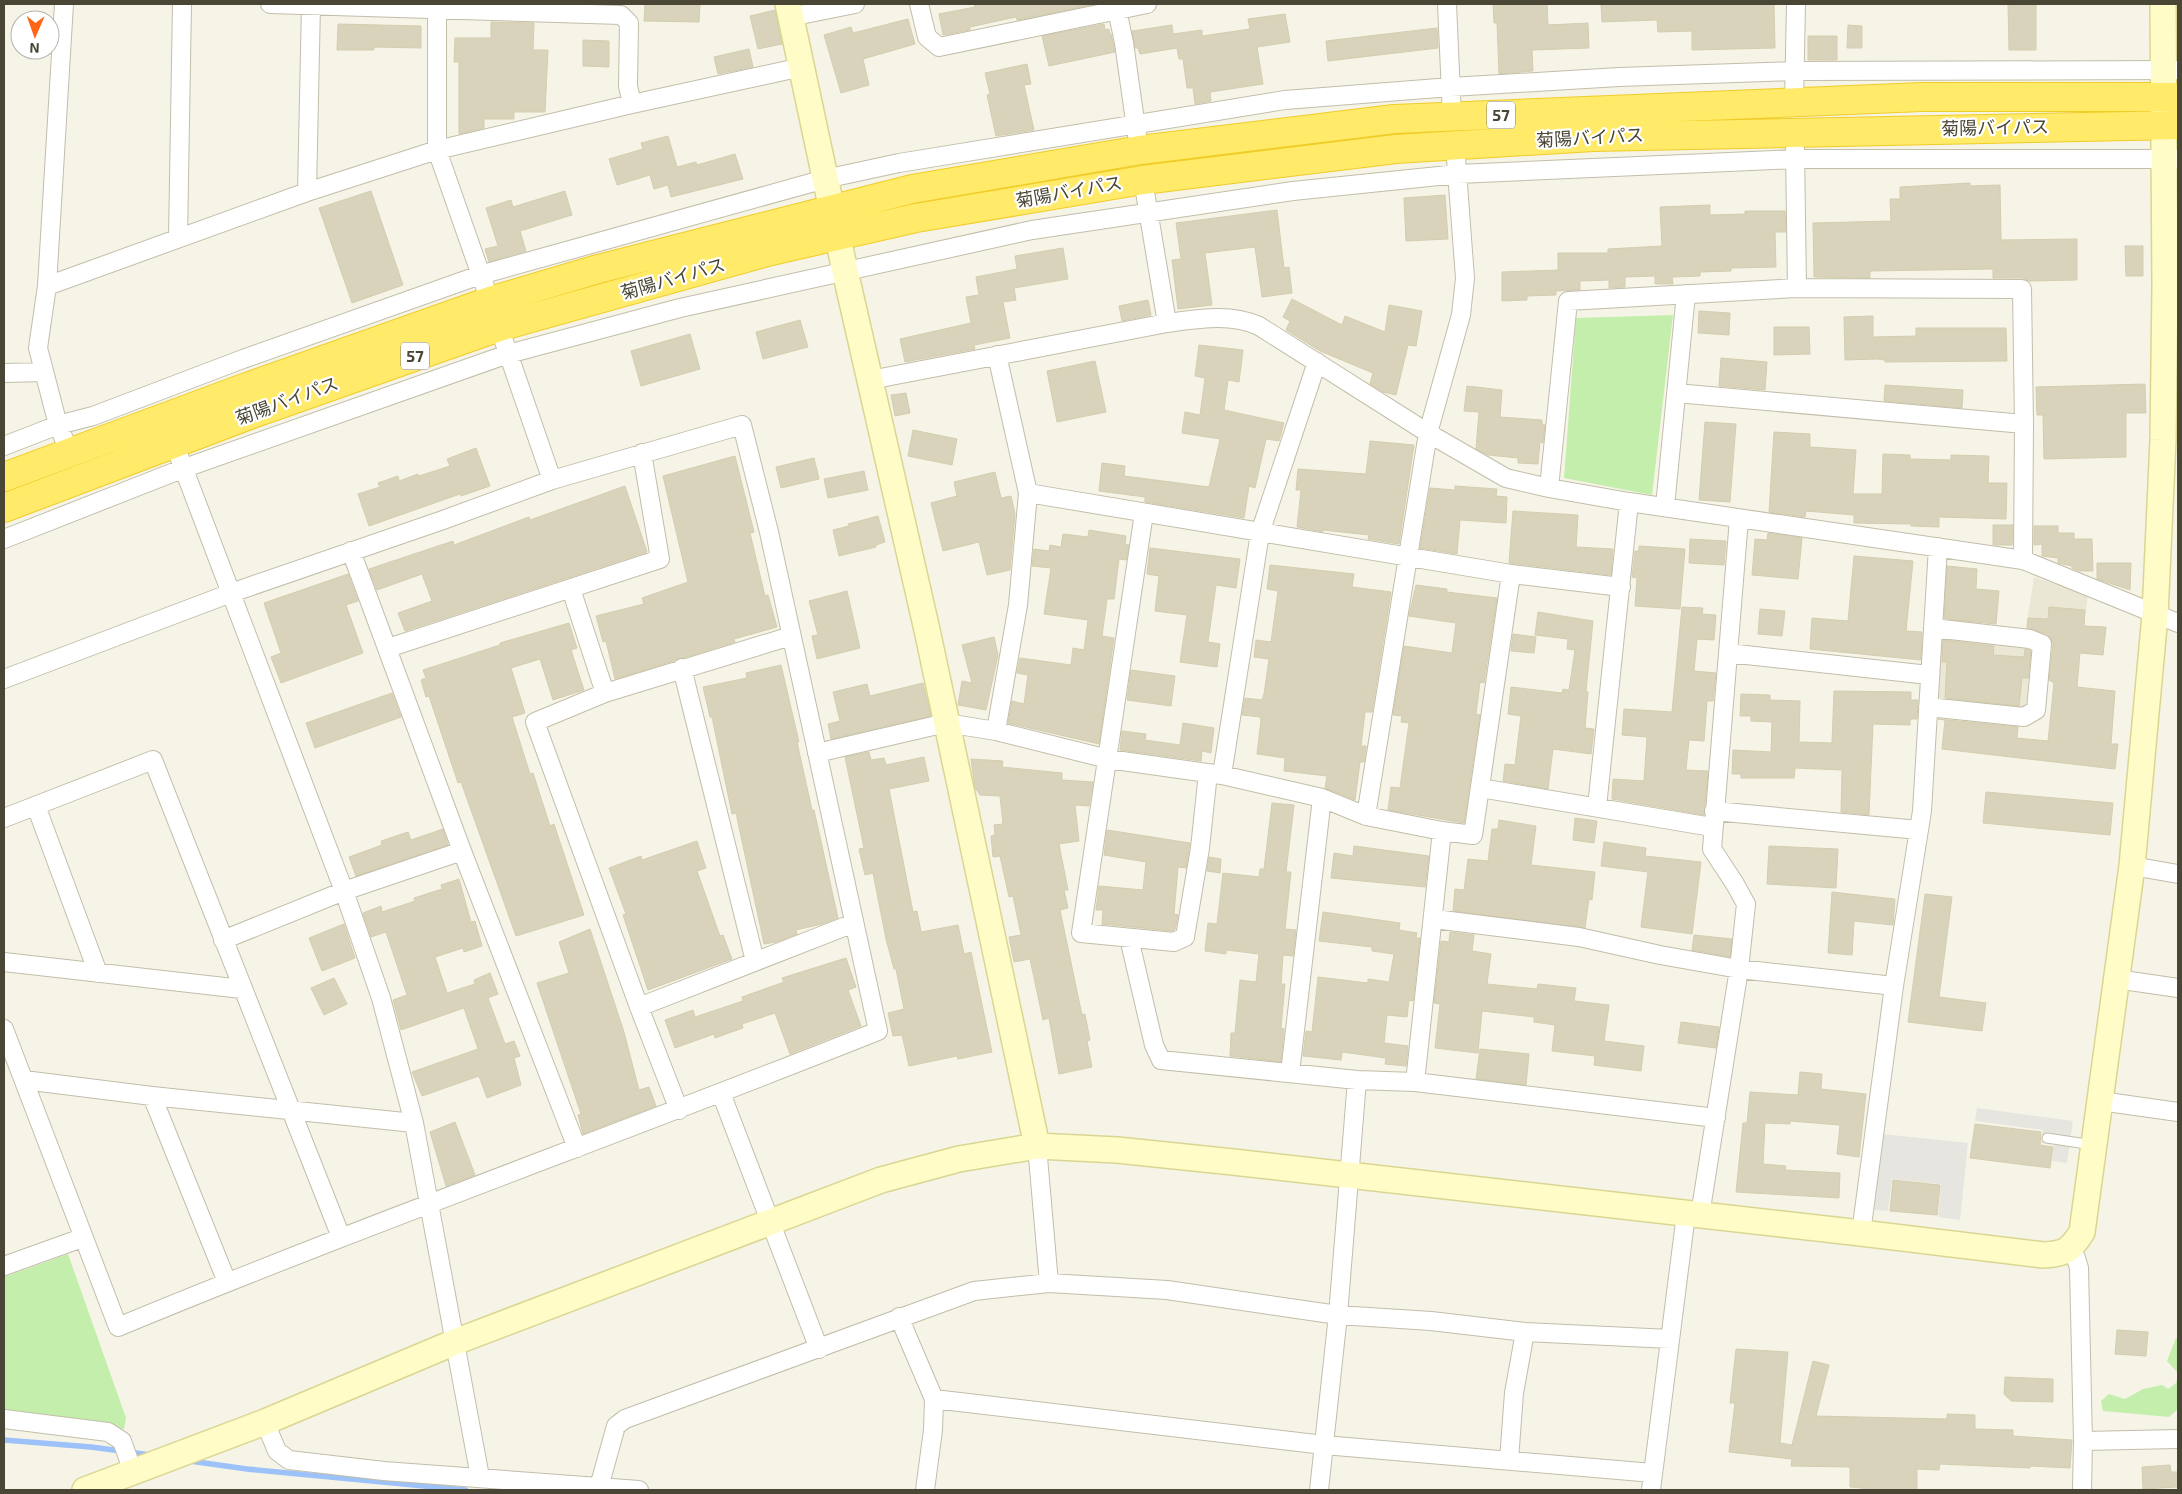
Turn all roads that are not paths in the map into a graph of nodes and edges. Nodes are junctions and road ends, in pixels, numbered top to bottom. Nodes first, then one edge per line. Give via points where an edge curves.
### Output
1 (64, 4) edge
2 (182, 4) edge
3 (270, 4) edge
4 (311, 4) edge
5 (855, 4) edge
6 (919, 4) edge
7 (1147, 4) edge
8 (1447, 4) edge
9 (1796, 4) edge
10 (2163, 4) edge
11 (437, 8) junction
12 (789, 10) edge
13 (1117, 10) junction
14 (802, 67) junction
15 (1794, 71) junction
16 (2171, 84) edge
17 (1451, 87) junction
18 (1794, 102) junction
19 (632, 104) junction
20 (1452, 117) junction
21 (2171, 126) edge
22 (1794, 132) junction
23 (1138, 137) junction
24 (1455, 145) junction
25 (437, 150) junction
26 (1795, 159) junction
27 (2171, 159) edge
28 (1458, 174) junction
29 (825, 179) junction
30 (1144, 180) junction
31 (308, 192) junction
32 (831, 208) junction
33 (1148, 213) junction
34 (837, 236) junction
35 (178, 238) junction
36 (845, 271) junction
37 (480, 275) junction
38 (47, 286) junction
39 (2172, 286) edge
40 (1797, 288) junction
41 (1686, 294) junction
42 (490, 301) junction
43 (1167, 323) junction
44 (499, 327) junction
45 (508, 354) junction
46 (997, 355) junction
47 (1317, 362) junction
48 (44, 372) junction
49 (4, 373) edge
50 (870, 380) junction
51 (1676, 393) junction
52 (2024, 424) junction
53 (58, 425) junction
54 (1428, 433) junction
55 (174, 443) junction
56 (4, 446) edge
57 (70, 453) junction
58 (642, 453) junction
59 (182, 469) junction
60 (4, 477) edge
61 (552, 480) junction
62 (1549, 488) junction
63 (1028, 493) junction
64 (1629, 502) junction
65 (1665, 506) junction
66 (4, 508) edge
67 (1144, 514) junction
68 (1739, 519) junction
69 (1260, 533) junction
70 (4, 539) edge
71 (1938, 547) junction
72 (351, 551) junction
73 (1408, 556) junction
74 (2023, 560) junction
75 (1511, 574) junction
76 (1621, 587) junction
77 (571, 589) junction
78 (231, 593) junction
79 (2155, 615) junction
80 (2178, 624) edge
81 (1934, 628) junction
82 (791, 636) junction
83 (388, 648) junction
84 (1728, 653) junction
85 (682, 668) junction
86 (1929, 675) junction
87 (4, 679) edge
88 (605, 693) junction
89 (1928, 707) junction
90 (946, 723) junction
91 (996, 731) junction
92 (817, 753) junction
93 (1108, 758) junction
94 (1215, 774) junction
95 (1480, 788) junction
96 (1322, 798) junction
97 (36, 806) junction
98 (1597, 807) junction
99 (1366, 816) junction
100 (4, 818) edge
101 (1713, 819) junction
102 (1919, 830) junction
103 (1442, 831) junction
104 (462, 851) junction
105 (2132, 866) junction
106 (2178, 874) edge
107 (344, 891) junction
108 (1434, 919) junction
109 (854, 923) junction
110 (1129, 938) junction
111 (223, 940) junction
112 (755, 961) junction
113 (4, 962) edge
114 (1739, 969) junction
115 (98, 973) junction
116 (2116, 979) junction
117 (1894, 986) junction
118 (2178, 988) edge
119 (242, 989) junction
120 (639, 1007) junction
121 (4, 1029) edge
122 (8, 1051) edge
123 (1290, 1073) junction
124 (24, 1080) junction
125 (1357, 1080) junction
126 (1415, 1082) junction
127 (721, 1094) junction
128 (152, 1096) junction
129 (2100, 1102) junction
130 (289, 1110) junction
131 (679, 1110) junction
132 (2178, 1112) edge
133 (1716, 1118) junction
134 (414, 1124) junction
135 (2047, 1138) dead end
136 (2093, 1145) junction
137 (1037, 1146) junction
138 (577, 1148) junction
139 (1349, 1176) junction
140 (429, 1206) junction
141 (1693, 1214) junction
142 (772, 1223) junction
143 (1860, 1233) junction
144 (341, 1237) junction
145 (82, 1238) junction
146 (2068, 1249) junction
147 (4, 1266) edge
148 (227, 1282) junction
149 (1049, 1283) junction
150 (1338, 1315) junction
151 (899, 1317) junction
152 (1525, 1332) junction
153 (1670, 1339) junction
154 (455, 1342) junction
155 (819, 1349) junction
156 (934, 1399) junction
157 (4, 1419) edge
158 (265, 1422) junction
159 (2178, 1438) edge
160 (2084, 1441) junction
161 (1324, 1445) junction
162 (1509, 1460) junction
163 (132, 1468) junction
164 (480, 1477) junction
165 (1652, 1482) edge
166 (599, 1487) junction
167 (85, 1490) edge
168 (639, 1490) edge
169 (925, 1490) edge
170 (1320, 1490) edge
171 (2082, 1490) edge

1 - 38 street
2 - 35 street
3 - 4 street
4 - 11 street
4 - 31 street
5 - 12 street
6 - 13 street via 927,37 939,47
7 - 13 street
8 - 17 street
9 - 15 street
10 - 16 street
11 - 19 street via 621,15 629,23 628,86
11 - 25 street
12 - 14 street
13 - 23 street
14 - 19 street
14 - 29 street
15 - 16 street
15 - 17 street
15 - 18 street
16 - 18 highway, 菊陽バイパス / 57
16 - 21 street
17 - 20 street
17 - 23 street via 1285,100
18 - 20 highway, 菊陽バイパス / 57
19 - 25 street
20 - 23 highway, 菊陽バイパス / 57
21 - 22 highway, 菊陽バイパス / 57
21 - 27 street
22 - 24 highway, 菊陽バイパス / 57 via 1593,137
22 - 26 street
23 - 29 street via 899,163
23 - 32 highway, 菊陽バイパス / 57
24 - 28 street
24 - 30 highway, 菊陽バイパス / 57 via 1396,149
25 - 31 street
25 - 37 street
26 - 27 street
26 - 28 street
26 - 40 street
27 - 39 street
28 - 33 street via 1293,191
28 - 54 street via 1465,278 1462,315
29 - 32 street
29 - 37 street
30 - 33 street
30 - 34 highway, 菊陽バイパス / 57 via 916,218
31 - 35 street
32 - 34 street
32 - 42 highway, 菊陽バイパス / 57
33 - 36 street via 1032,230
33 - 43 street
34 - 36 street
34 - 44 highway, 菊陽バイパス / 57 via 771,251
35 - 38 street
36 - 45 street via 680,308
36 - 50 street
37 - 42 street
37 - 53 street via 92,416
38 - 48 street via 38,348
39 - 79 street
40 - 41 street
40 - 52 street via 2022,289
41 - 51 street
41 - 62 street via 1568,302
42 - 57 highway, 菊陽バイパス / 57
43 - 46 street
43 - 47 street via 1202,319 1245,320
44 - 45 street
44 - 55 highway, 菊陽バイパス / 57
45 - 59 street
45 - 61 street
46 - 50 street
46 - 63 street
47 - 54 street
47 - 69 street
48 - 49 street
48 - 53 street
50 - 90 street
51 - 52 street
51 - 65 street
52 - 74 street
53 - 56 street
53 - 57 street
54 - 62 street via 1506,478
54 - 73 street
55 - 59 street
55 - 66 highway, 菊陽バイパス / 57
57 - 60 highway, 菊陽バイパス / 57
58 - 61 street
58 - 77 street via 660,559
58 - 82 street via 742,425
59 - 70 street
59 - 78 street
61 - 72 street
62 - 64 street
63 - 67 street
63 - 91 street via 1018,605
64 - 65 street
64 - 76 street
65 - 68 street
67 - 69 street
67 - 93 street
68 - 71 street
68 - 84 street
69 - 73 street
69 - 94 street
71 - 74 street
71 - 81 street
72 - 78 street
72 - 83 street
73 - 75 street
73 - 99 street
74 - 79 street
75 - 76 street
75 - 95 street
76 - 98 street
77 - 83 street
77 - 88 street
78 - 87 street
78 - 107 street
79 - 80 street
79 - 105 street
81 - 86 street
81 - 89 street via 2030,639 2042,644 2036,710 2030,714 2024,717
82 - 85 street
82 - 92 street
83 - 104 street
84 - 86 street
84 - 101 street
85 - 88 street
85 - 112 street
86 - 89 street
88 - 120 street via 535,722
89 - 102 street
90 - 91 street
90 - 92 street
90 - 137 street
91 - 93 street
92 - 109 street
93 - 94 street
93 - 110 street via 1081,933
94 - 96 street
94 - 110 street via 1185,937 1174,942
95 - 98 street
95 - 103 street via 1473,835
96 - 99 street
96 - 123 street
97 - 100 street
97 - 111 street via 153,760
97 - 115 street
98 - 101 street
99 - 103 street
101 - 102 street
101 - 114 street via 1712,849 1746,904
102 - 117 street
103 - 108 street
104 - 107 street
104 - 138 street
105 - 106 street
105 - 116 street
107 - 111 street
107 - 134 street via 381,998
108 - 114 street via 1579,937
108 - 126 street
109 - 112 street
109 - 127 street via 878,1031
110 - 123 street via 1154,1045 1161,1060
111 - 119 street
112 - 120 street
113 - 115 street
114 - 117 street
114 - 133 street
115 - 119 street
116 - 118 street
116 - 129 street
117 - 143 street
119 - 130 street
120 - 131 street
121 - 122 street
122 - 124 street
123 - 125 street
124 - 128 street
124 - 145 street
125 - 126 street
125 - 139 street
126 - 133 street
127 - 131 street
127 - 142 street
128 - 130 street
128 - 148 street
129 - 132 street
129 - 136 street
130 - 134 street
130 - 144 street
131 - 138 street
133 - 141 street
134 - 140 street
135 - 136 lane
136 - 146 street via 2082,1232
137 - 139 street via 1117,1150
137 - 142 street via 959,1160 881,1180
137 - 149 street
138 - 140 street
139 - 141 street
139 - 150 street
140 - 144 street
140 - 154 street
141 - 143 street
141 - 153 street
142 - 154 street
142 - 155 street
143 - 146 street via 2043,1255 2061,1254
144 - 148 street
145 - 147 street
145 - 148 street via 118,1327
146 - 160 street via 2079,1268
149 - 150 street via 1167,1290
149 - 151 street via 974,1291
150 - 152 street
150 - 161 street
151 - 155 street
151 - 156 street
152 - 153 street
152 - 162 street via 1514,1393
153 - 165 street
154 - 158 street
154 - 164 street
155 - 166 street via 625,1419 616,1426
156 - 161 street
156 - 169 street
157 - 163 street via 108,1432 122,1441
158 - 163 street
158 - 164 street via 277,1451 289,1460 384,1471
159 - 160 street
160 - 171 street
161 - 162 street
161 - 170 street
162 - 165 street
163 - 167 street
164 - 166 street
166 - 168 street

